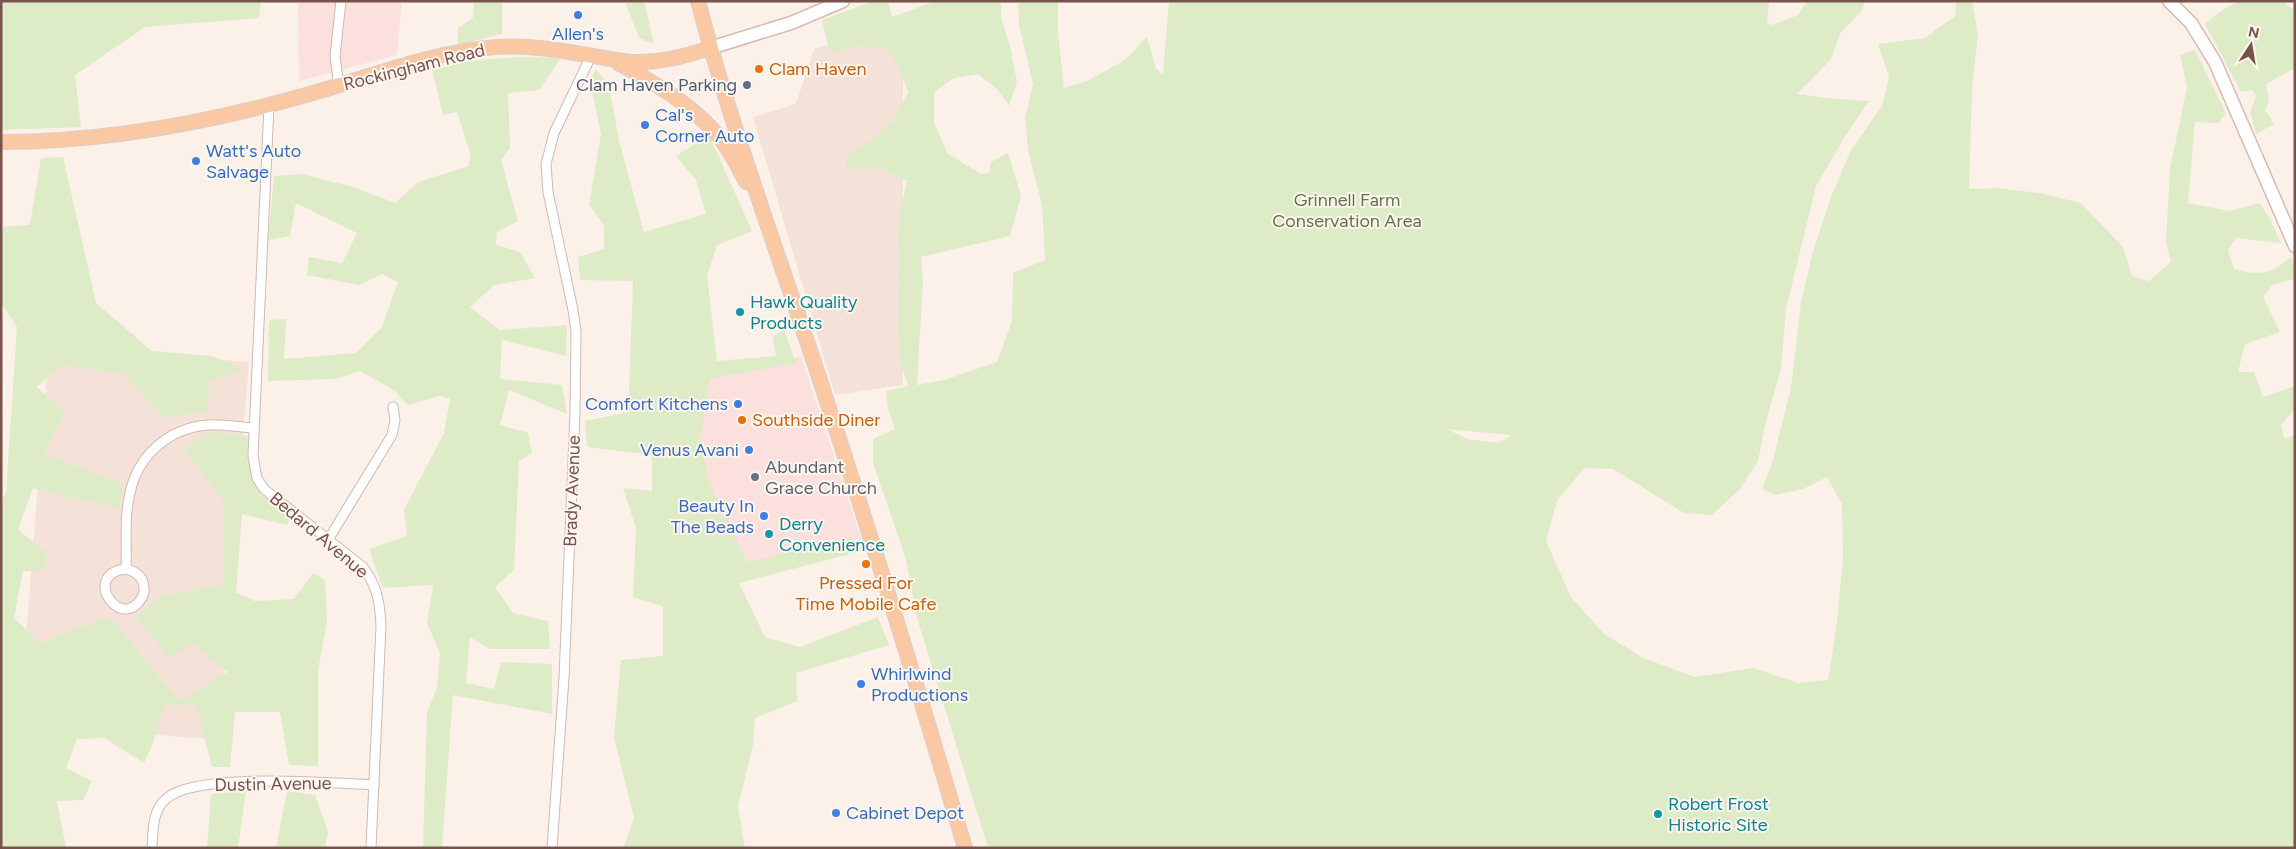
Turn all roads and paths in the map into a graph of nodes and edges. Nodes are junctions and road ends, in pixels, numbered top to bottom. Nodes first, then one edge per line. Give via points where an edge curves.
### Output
1 (340, 1) edge
2 (698, 1) edge
3 (843, 1) edge
4 (2169, 1) edge
5 (710, 48) junction
6 (591, 56) junction
7 (613, 60) junction
8 (339, 86) junction
9 (269, 105) junction
10 (1, 142) edge
11 (762, 211) junction
12 (2295, 246) edge
13 (393, 407) dead end
14 (253, 428) junction
15 (328, 540) junction
16 (126, 569) junction
17 (374, 785) junction
18 (152, 848) edge
19 (372, 848) edge
20 (552, 848) edge
21 (965, 848) edge

1 - 8 street via 335,56
2 - 5 main road
3 - 5 street via 791,23
4 - 12 street via 2191,23 2208,49
5 - 7 main road, Rockingham Road via 660,62
5 - 11 main road
6 - 7 main road, Rockingham Road
6 - 8 main road, Rockingham Road via 528,47 482,48
6 - 20 street, Brady Avenue via 554,133 546,164 548,192 576,332 564,678
7 - 11 main road via 677,99 709,126 730,152
8 - 9 main road, Rockingham Road
9 - 10 main road, Rockingham Road via 126,134
9 - 14 street, Bedard Avenue
11 - 21 main road via 820,380
13 - 15 street via 392,435
14 - 15 street, Bedard Avenue via 254,467 264,490
14 - 16 street via 193,427 171,436 148,455 130,492
15 - 17 street, Bedard Avenue via 363,567 379,597
16 - 16 street via 109,576 105,587 112,604 124,609 137,604 145,586 138,574
17 - 18 street, Dustin Avenue via 265,781 211,785 178,792 166,799 158,811 154,820
17 - 19 street, Bedard Avenue

